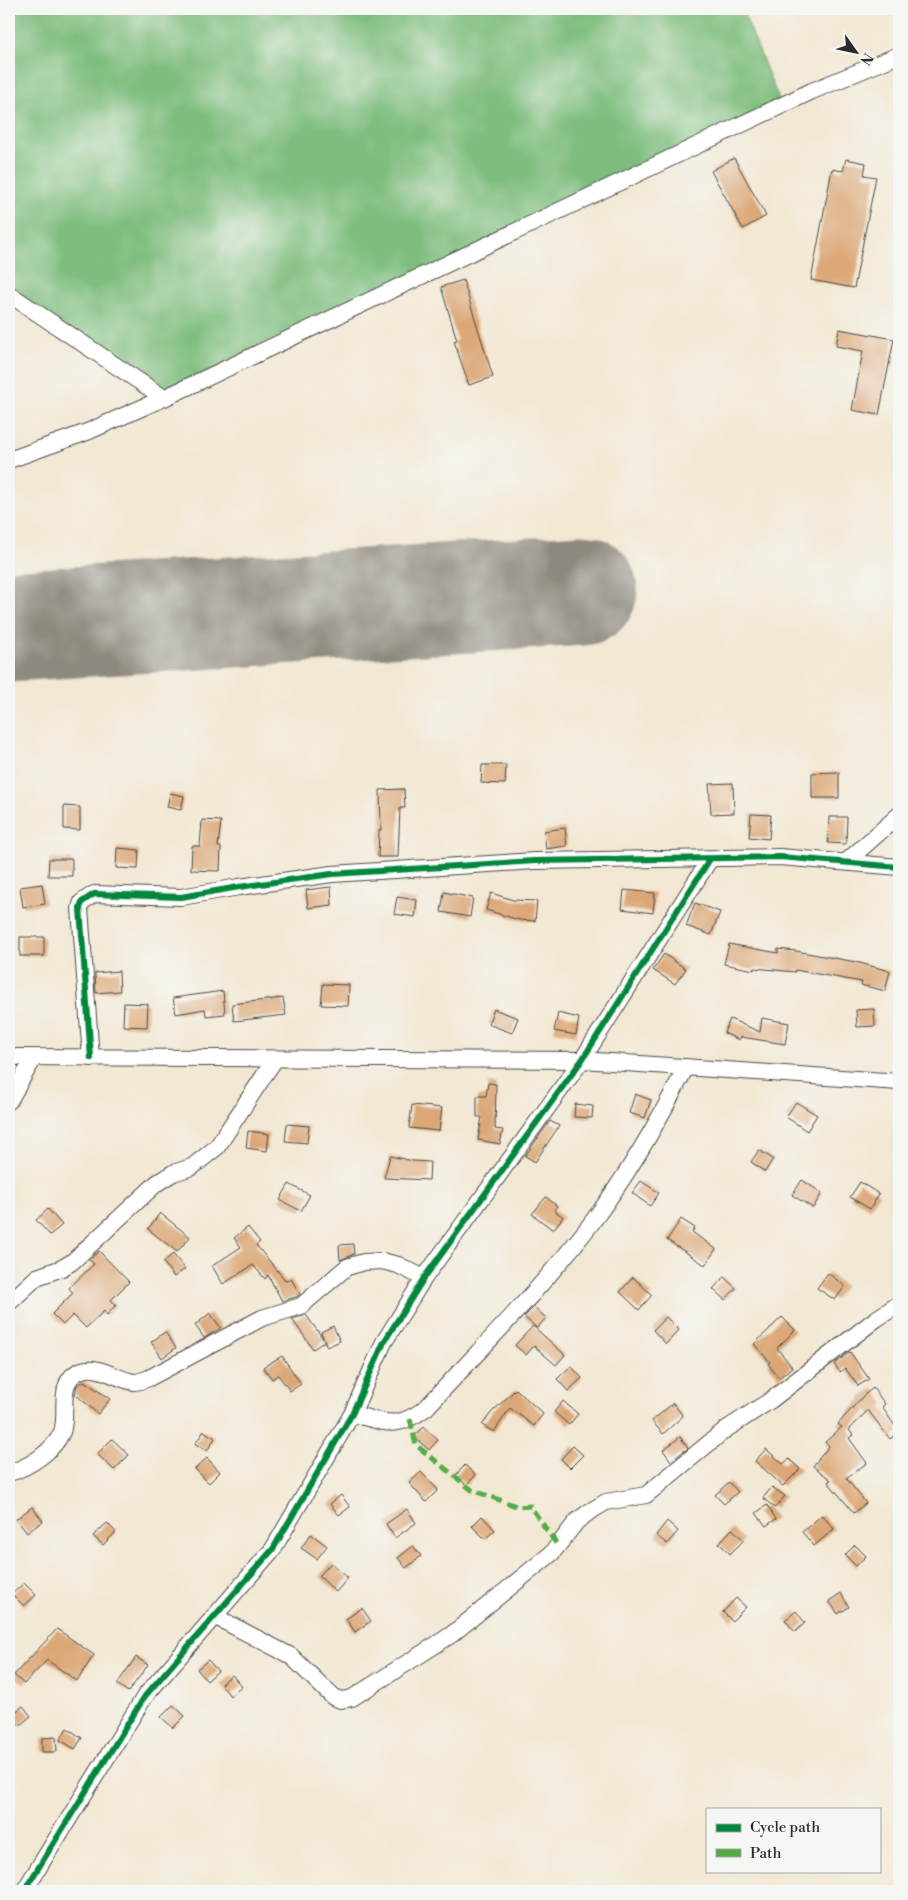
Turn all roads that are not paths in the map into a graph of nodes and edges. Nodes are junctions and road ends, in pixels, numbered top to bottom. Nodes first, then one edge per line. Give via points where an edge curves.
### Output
1 (899, 55) edge
2 (9, 294) edge
3 (164, 398) junction
4 (9, 460) edge
5 (899, 814) edge
6 (710, 859) junction
7 (846, 862) junction
8 (899, 867) edge
9 (9, 1057) edge
10 (34, 1058) junction
11 (91, 1058) junction
12 (275, 1059) junction
13 (582, 1060) junction
14 (686, 1067) junction
15 (899, 1082) edge
16 (9, 1101) edge
17 (424, 1278) junction
18 (9, 1303) edge
19 (899, 1304) edge
20 (352, 1414) junction
21 (9, 1473) edge
22 (214, 1616) junction
23 (24, 1891) edge

1 - 3 street via 812,91
2 - 3 street
3 - 4 street via 87,432
5 - 7 street
6 - 7 street via 780,857
6 - 11 street via 535,861 332,874 180,897 94,894 88,896 80,908
6 - 13 street
7 - 8 street
9 - 10 street
10 - 11 street
10 - 16 street
11 - 12 street
12 - 13 street
12 - 18 street via 217,1147 204,1159 157,1183 72,1262 37,1277
13 - 14 street
13 - 17 street
14 - 15 street
14 - 20 street via 668,1103 591,1224 554,1270 426,1408 395,1424
17 - 20 street via 384,1342
17 - 21 street via 398,1265 382,1261 364,1262 347,1267 301,1306 262,1318 149,1378 135,1382 92,1368 82,1370 72,1378 64,1393 62,1432 39,1459
19 - 22 street via 771,1400 725,1430 646,1495 606,1502 589,1512 577,1521 552,1553 451,1635 352,1698 341,1700 333,1697 291,1656
20 - 22 street via 273,1549
22 - 23 street via 144,1696

